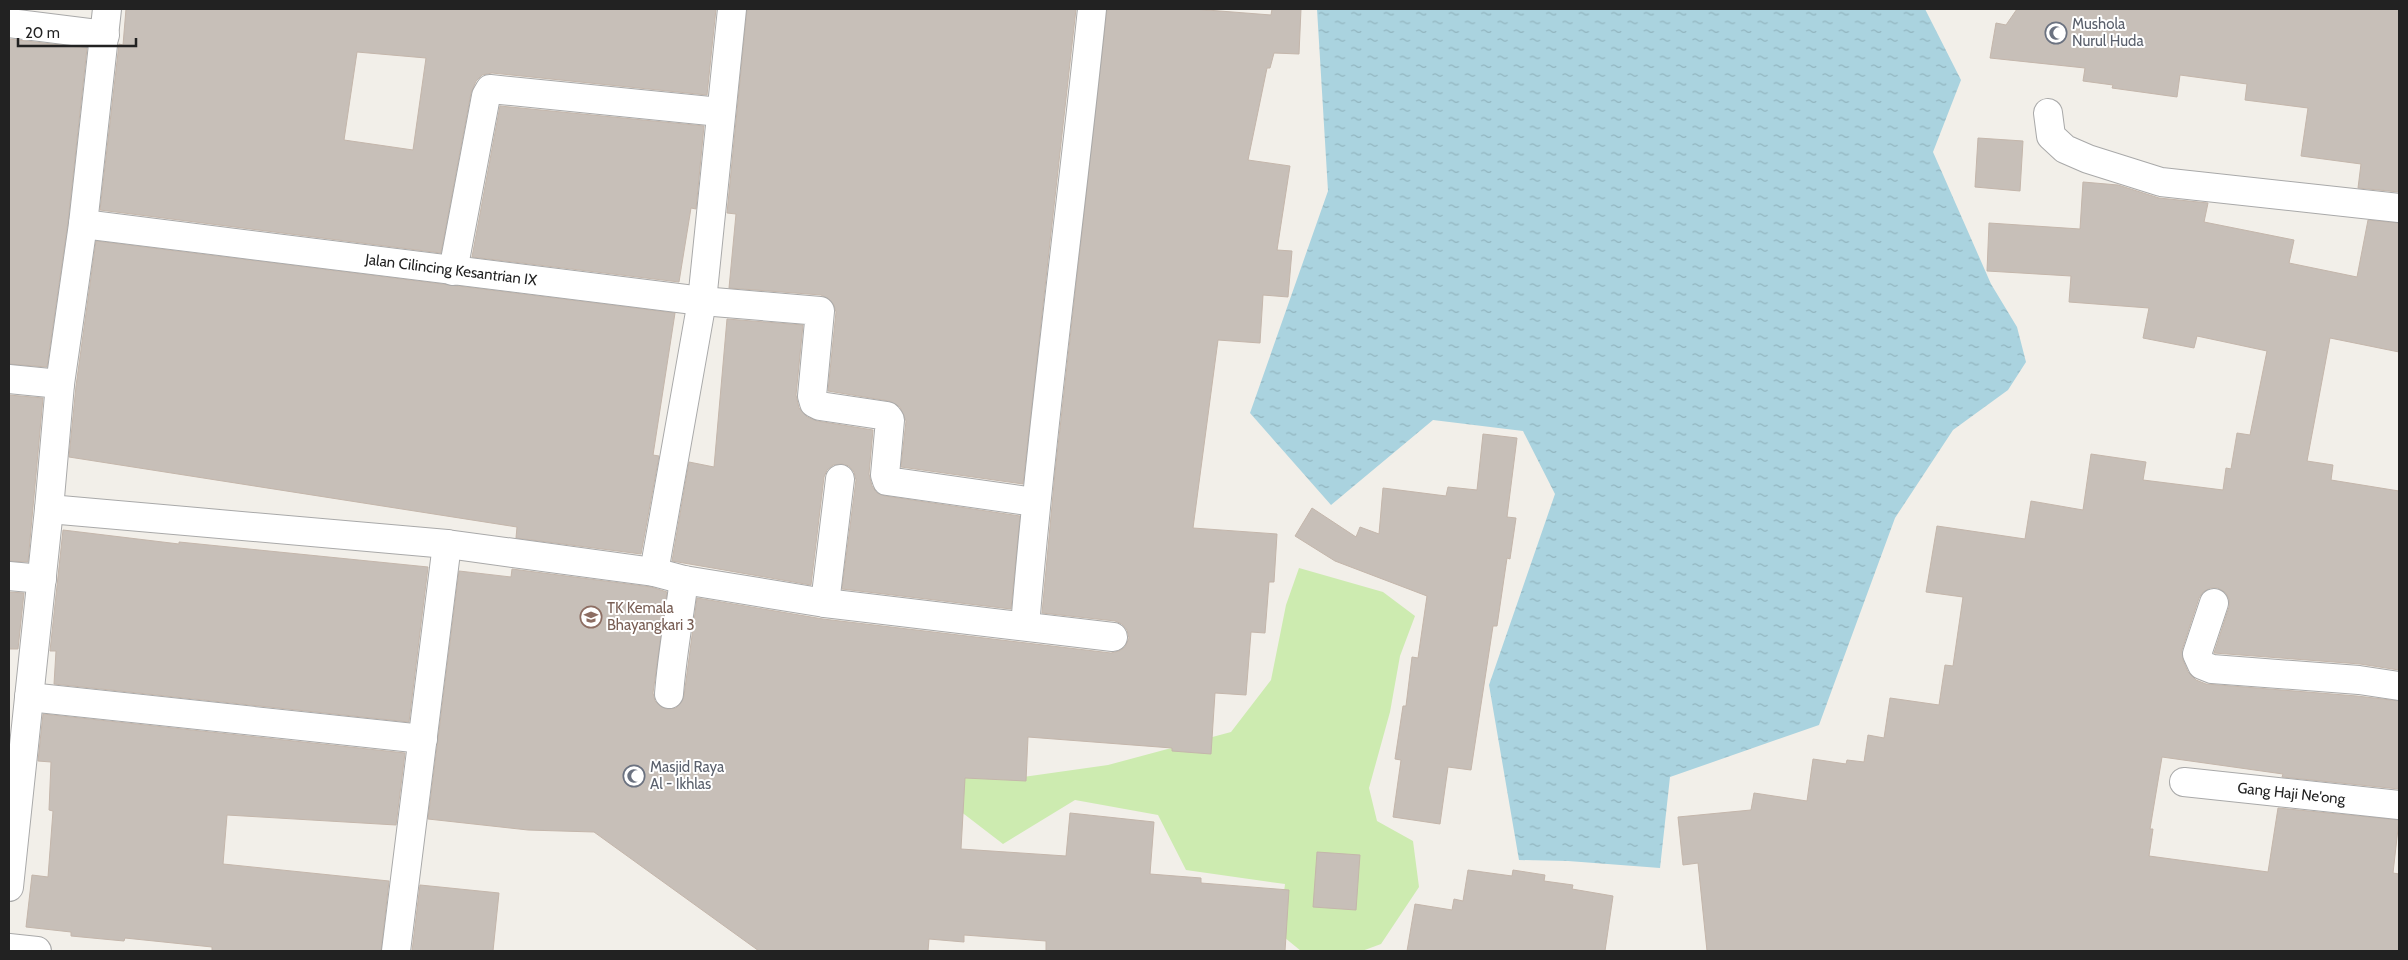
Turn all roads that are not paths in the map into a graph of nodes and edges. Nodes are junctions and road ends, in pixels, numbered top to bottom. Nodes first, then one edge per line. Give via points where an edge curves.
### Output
1 (732, 9) edge
2 (1092, 9) edge
3 (106, 22) edge
4 (9, 23) edge
5 (720, 112) junction
6 (2048, 113) dead end
7 (2399, 208) edge
8 (83, 224) junction
9 (453, 271) junction
10 (702, 301) junction
11 (9, 379) edge
12 (60, 384) junction
13 (840, 479) dead end
14 (1035, 502) junction
15 (50, 509) junction
16 (447, 544) junction
17 (654, 572) junction
18 (9, 576) edge
19 (42, 579) junction
20 (684, 580) junction
21 (825, 603) junction
22 (2214, 603) dead end
23 (1025, 626) junction
24 (1113, 637) dead end
25 (2399, 686) edge
26 (669, 694) dead end
27 (29, 697) junction
28 (423, 739) junction
29 (2184, 782) dead end
30 (2399, 805) edge
31 (9, 886) edge
32 (9, 948) edge
33 (37, 951) edge
34 (396, 951) edge

1 - 5 street
2 - 14 street
3 - 4 street
3 - 8 street
5 - 9 street via 490,89 486,96
5 - 10 street
6 - 7 street via 2051,136 2065,149 2161,182
8 - 9 street, Jalan Cilincing Kesantrian IX
8 - 12 street
9 - 10 street, Jalan Cilincing Kesantrian IX
10 - 14 street, Jalan Cilincing Kesantrian IX via 820,311 814,403 887,416 890,420 887,481
10 - 17 street
11 - 12 street
12 - 15 street
13 - 21 street
14 - 23 street
15 - 16 street
15 - 19 street
16 - 17 street
16 - 28 street
17 - 20 street
18 - 19 street
19 - 27 street
20 - 21 street
20 - 26 street via 672,652
21 - 23 street
22 - 25 street via 2197,654 2202,665 2212,669
23 - 24 street
27 - 28 street
27 - 31 street
28 - 34 street
29 - 30 street, Gang Haji Ne'ong
32 - 33 street

